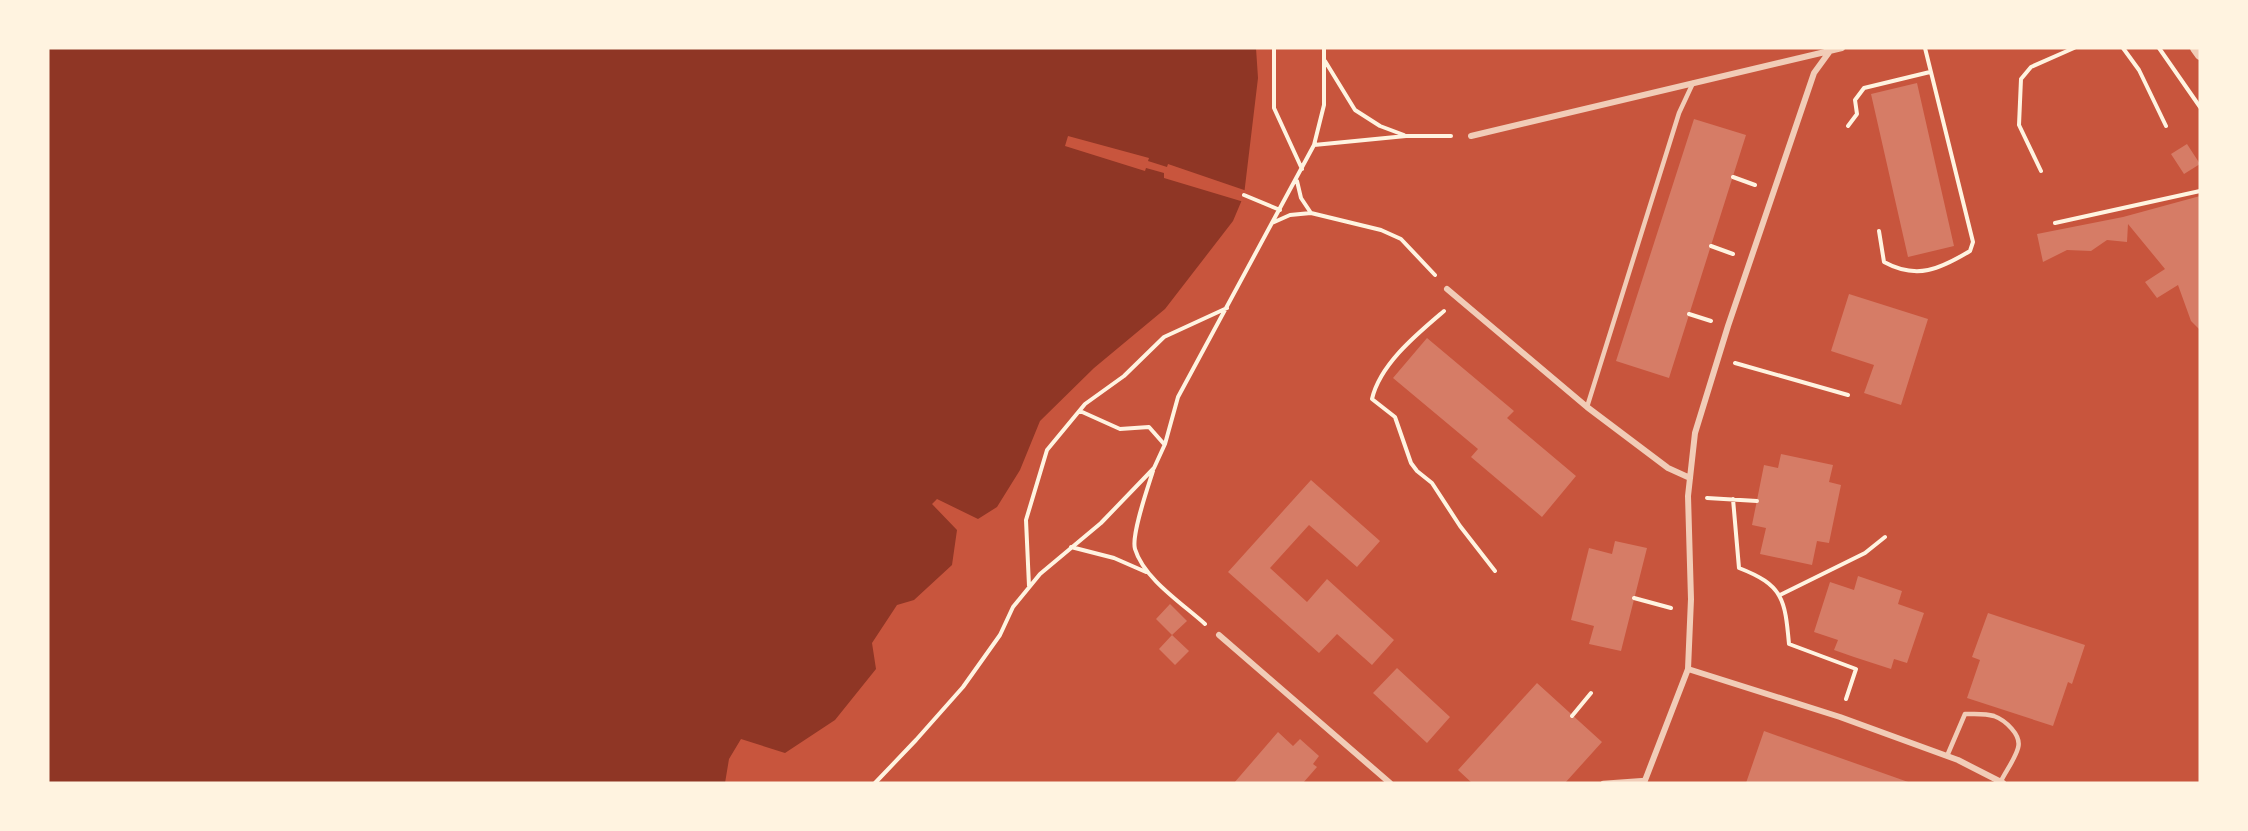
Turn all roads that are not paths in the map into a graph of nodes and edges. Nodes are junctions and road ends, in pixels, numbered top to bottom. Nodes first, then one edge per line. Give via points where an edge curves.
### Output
1 (1842, 48) edge
2 (2195, 48) edge
3 (1830, 51) junction
4 (2200, 55) edge
5 (1693, 83) junction
6 (1470, 136) road end
7 (1447, 289) road end
8 (1587, 406) junction
9 (1690, 478) junction
10 (1219, 635) road end
11 (1688, 669) junction
12 (1947, 756) junction
13 (1645, 782) edge
14 (2002, 782) edge
15 (1390, 783) edge
16 (1603, 783) edge

1 - 3 street
2 - 4 street
3 - 5 street
3 - 9 street via 1814,73 1718,358 1695,433
5 - 6 street
5 - 8 lane via 1675,124
7 - 8 street
8 - 9 street via 1668,468
9 - 11 street
10 - 15 street
11 - 12 street
11 - 13 street
12 - 14 street
12 - 14 lane via 1965,714 1994,716 2009,726 2019,746
13 - 16 lane

